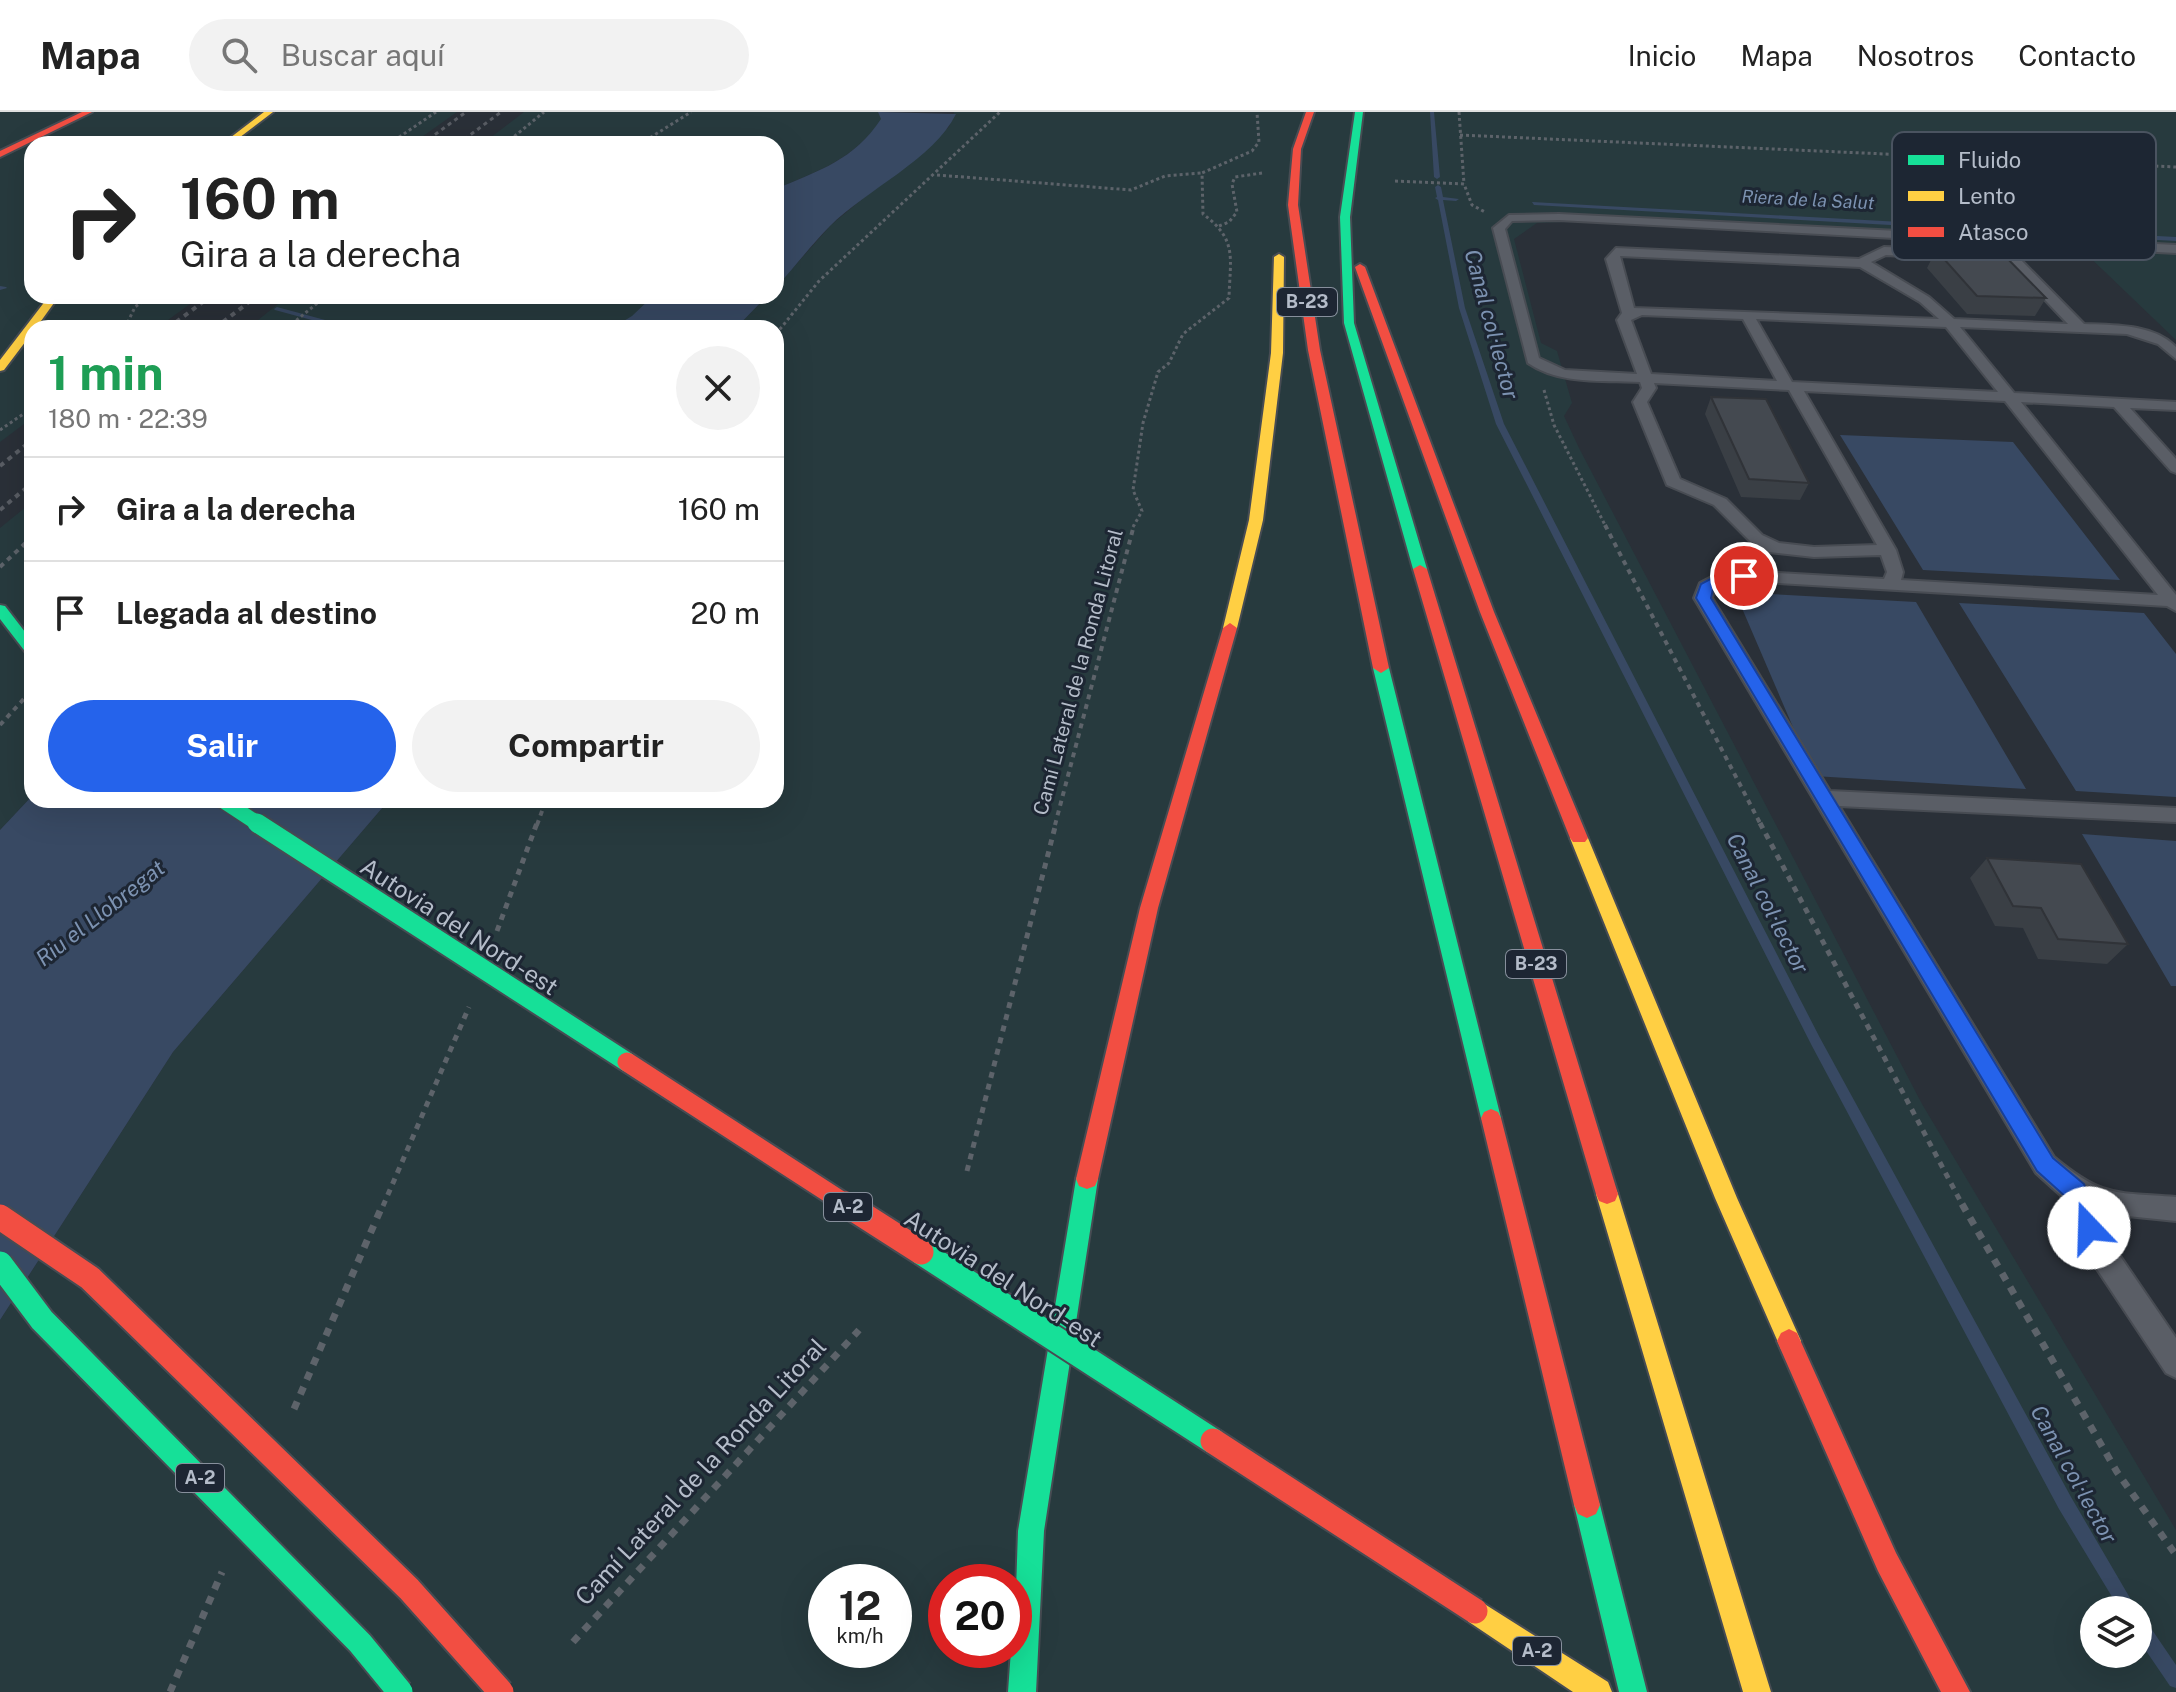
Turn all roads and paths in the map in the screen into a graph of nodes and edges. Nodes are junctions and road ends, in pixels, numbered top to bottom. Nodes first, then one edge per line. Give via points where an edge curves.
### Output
1 (88, 112) edge
2 (269, 112) edge
3 (436, 112) edge
4 (544, 112) edge
5 (691, 112) edge
6 (1000, 112) edge
7 (1257, 112) edge
8 (1310, 112) edge
9 (1359, 112) edge
10 (1459, 112) edge
11 (1460, 135) junction
12 (38, 136) edge
13 (237, 136) edge
14 (401, 136) edge
15 (515, 136) edge
16 (653, 136) edge
17 (24, 143) edge
18 (0, 154) edge
19 (1892, 154) edge
20 (2156, 166) edge
21 (2176, 167) edge
22 (1202, 173) junction
23 (1262, 173) dead end
24 (936, 175) junction
25 (1395, 181) dead end
26 (1461, 184) junction
27 (1293, 205) junction
28 (1509, 218) junction
29 (1219, 226) junction
30 (1347, 231) junction
31 (1892, 234) edge
32 (2156, 248) edge
33 (2176, 249) edge
34 (1892, 251) edge
35 (2014, 260) edge
36 (1861, 263) junction
37 (48, 304) edge
38 (316, 304) edge
39 (1629, 313) junction
40 (1747, 315) junction
41 (36, 320) edge
42 (297, 320) edge
43 (1950, 323) junction
44 (784, 324) edge
45 (2080, 328) junction
46 (24, 335) edge
47 (2176, 355) edge
48 (3, 363) edge
49 (1546, 369) junction
50 (1644, 378) junction
51 (1791, 386) junction
52 (2010, 398) junction
53 (2118, 403) junction
54 (2176, 406) edge
55 (24, 414) edge
56 (0, 430) edge
57 (2176, 468) edge
58 (24, 544) edge
59 (1888, 550) junction
60 (0, 567) edge
61 (1891, 585) junction
62 (2175, 602) edge
63 (0, 609) edge
64 (24, 640) edge
65 (24, 699) edge
66 (0, 725) edge
67 (1824, 798) junction
68 (234, 808) edge
69 (543, 808) edge
70 (2176, 815) edge
71 (503, 914) dead end
72 (460, 1031) dead end
73 (967, 1171) dead end
74 (2076, 1192) junction
75 (2176, 1209) edge
76 (0, 1217) edge
77 (0, 1264) edge
78 (859, 1330) dead end
79 (2176, 1363) edge
80 (310, 1373) dead end
81 (2176, 1555) edge
82 (213, 1592) dead end
83 (573, 1642) dead end
84 (170, 1692) edge
85 (400, 1692) edge
86 (501, 1692) edge
87 (1022, 1692) edge
88 (1598, 1692) edge
89 (1633, 1692) edge
90 (1757, 1692) edge
91 (1956, 1692) edge

1 - 12 highway
2 - 13 highway
3 - 14 path
4 - 15 path
5 - 16 path
6 - 24 path
7 - 22 path via 1259,142 1252,151
8 - 27 highway, B-23 via 1297,149
9 - 30 highway, B-23 via 1350,151
10 - 11 path
11 - 19 path
11 - 26 path
17 - 18 highway
20 - 21 path
22 - 24 path via 1165,176 1123,191
22 - 29 path, Camí Lateral de la Ronda Litoral via 1203,214
23 - 29 path via 1235,177 1237,212
24 - 44 path via 819,281
25 - 26 path
26 - 28 path via 1478,210
27 - 87 highway via 1279,247 1277,353 1256,520 1220,667 1149,908 1092,1150 1031,1531
27 - 89 highway, B-23 via 1314,350 1365,605
28 - 31 lane
28 - 49 lane via 1499,228 1501,245 1533,360
29 - 73 path, Camí Lateral de la Ronda Litoral via 1230,242 1229,298 1183,334 1169,363 1158,372 1143,423 1133,490 1142,511 1117,581
30 - 90 highway, B-23 via 1343,281 1349,323 1452,684
30 - 91 highway via 1487,612 1726,1198 1887,1562
32 - 33 lane
34 - 36 lane
35 - 45 lane
36 - 39 lane via 1616,252 1612,259
36 - 43 lane via 1922,295
37 - 41 highway
38 - 42 path
39 - 40 lane
39 - 50 lane via 1624,320
40 - 43 lane
40 - 51 lane
43 - 45 lane
43 - 52 lane
45 - 47 lane via 2146,334 2163,341
46 - 48 highway
49 - 50 lane
49 - 81 path via 1542,384 1554,425 1966,1212 2117,1472
50 - 51 lane
50 - 59 lane via 1649,388 1640,402 1673,482 1720,502 1756,538 1775,548
51 - 52 lane
51 - 59 lane
52 - 53 lane
52 - 62 lane
53 - 54 lane
53 - 57 lane
55 - 56 path
58 - 60 path
59 - 61 lane via 1895,572
61 - 62 lane
61 - 67 lane via 1725,575 1706,587 1703,598
63 - 64 highway
65 - 66 path
67 - 70 lane
67 - 74 lane via 2045,1165
68 - 88 highway, Autovia del Nord-est / A-2, bridge
69 - 71 path
72 - 80 path
74 - 75 lane via 2103,1203
74 - 79 lane via 2097,1245
76 - 86 highway, bridge via 90,1278 409,1589
77 - 85 highway, A-2, bridge via 42,1320 360,1643
78 - 83 path, Camí Lateral de la Ronda Litoral
82 - 84 path

